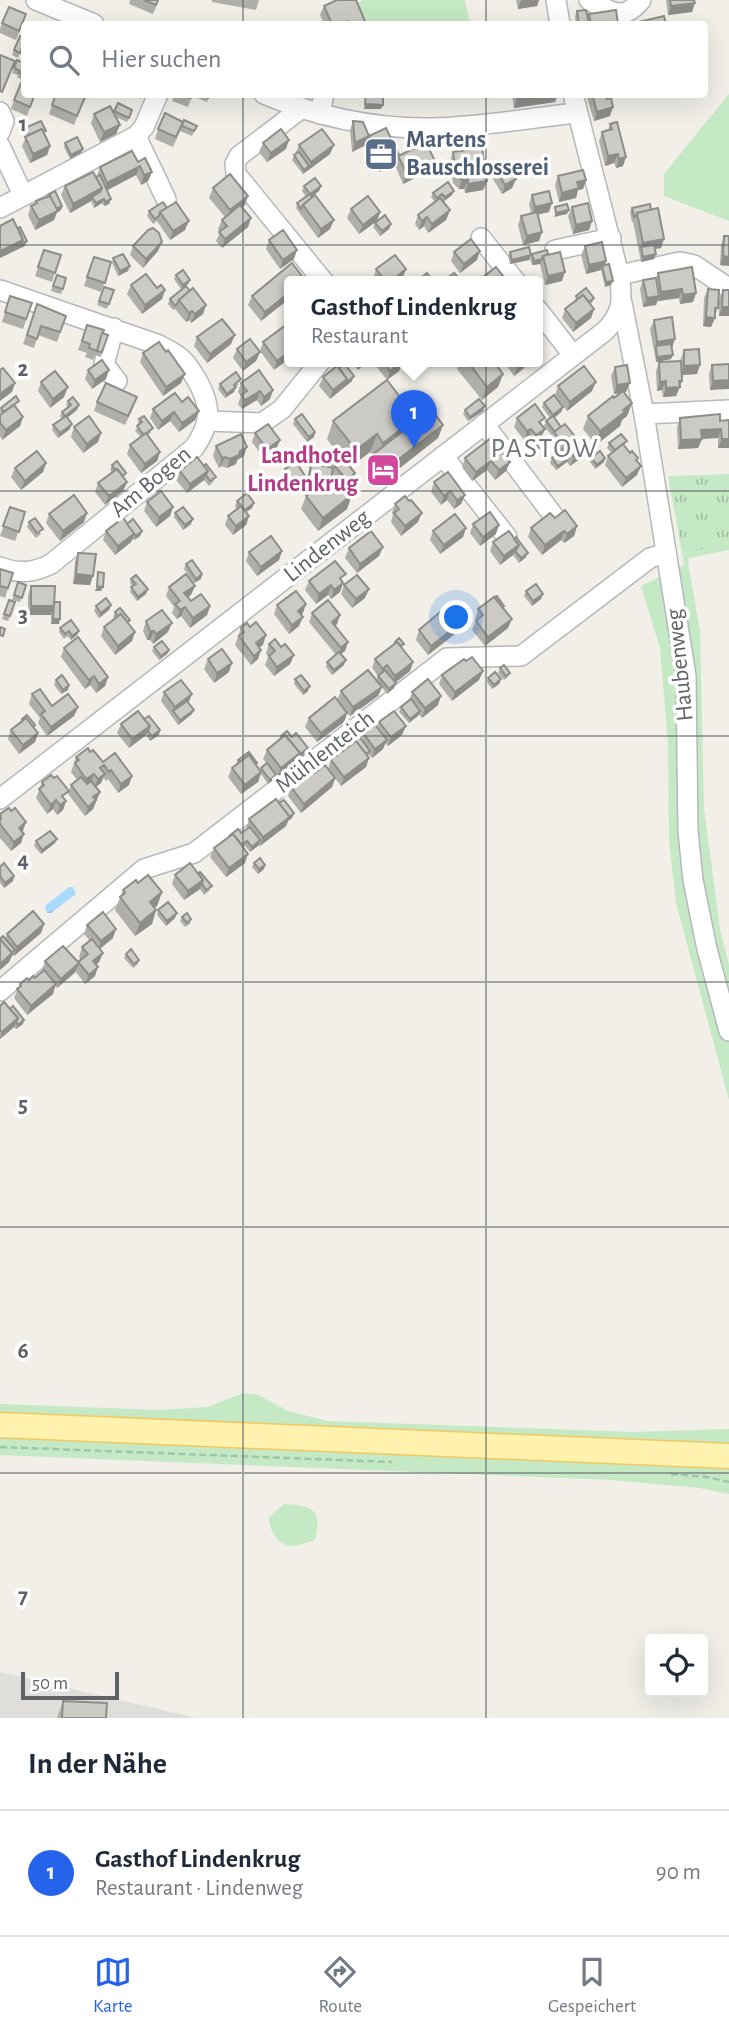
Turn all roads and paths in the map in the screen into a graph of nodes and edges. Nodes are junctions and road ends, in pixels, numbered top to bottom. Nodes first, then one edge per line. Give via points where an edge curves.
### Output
1 (36, 0) edge
2 (556, 0) edge
3 (589, 0) edge
4 (641, 0) edge
5 (87, 21) edge
6 (560, 21) edge
7 (156, 98) edge
8 (281, 98) edge
9 (575, 104) edge
10 (315, 106) edge
11 (0, 113) edge
12 (0, 132) edge
13 (136, 136) junction
14 (0, 146) edge
15 (23, 195) junction
16 (166, 199) dead end
17 (0, 208) edge
18 (481, 238) dead end
19 (611, 238) junction
20 (555, 250) edge
21 (619, 275) junction
22 (319, 276) edge
23 (511, 276) edge
24 (729, 287) edge
25 (0, 290) edge
26 (621, 299) junction
27 (543, 316) edge
28 (114, 328) junction
29 (573, 355) junction
30 (316, 367) edge
31 (117, 381) dead end
32 (729, 410) edge
33 (644, 414) junction
34 (208, 421) junction
35 (484, 424) junction
36 (443, 456) junction
37 (556, 519) edge
38 (507, 537) edge
39 (666, 553) junction
40 (0, 567) edge
41 (0, 799) edge
42 (0, 991) edge
43 (729, 1031) edge
44 (0, 1425) edge
45 (0, 1447) edge
46 (729, 1456) edge
47 (400, 1462) dead end
48 (669, 1473) dead end
49 (729, 1482) edge

1 - 5 street
2 - 6 street
3 - 4 street via 621,13 634,10
7 - 13 street
8 - 10 street
9 - 10 street via 432,128 373,124
9 - 19 street
10 - 22 street via 239,156 235,164 236,174
11 - 12 street via 4,121
13 - 15 street
13 - 16 street
14 - 15 street
15 - 17 street
18 - 23 street
19 - 20 street
19 - 21 street
21 - 24 street via 680,262 694,265
21 - 26 street
25 - 28 street, Am Bogen
26 - 29 street, Lindenweg via 614,321
26 - 33 street, Haubenweg
27 - 29 street
28 - 31 street via 104,364
28 - 34 street, Am Bogen via 180,357 202,389
29 - 35 street, Lindenweg
30 - 34 street via 282,409 262,423
32 - 33 street
33 - 39 street, Haubenweg
34 - 40 street, Am Bogen via 194,448 51,564 24,573
35 - 36 street, Lindenweg
35 - 37 street
36 - 38 street
36 - 41 street, Lindenweg
39 - 42 street, Mühlenteich via 650,558 521,656 446,658 194,853 144,869
39 - 43 street, Haubenweg via 686,676 693,880
44 - 46 main road
45 - 47 path
48 - 49 path

